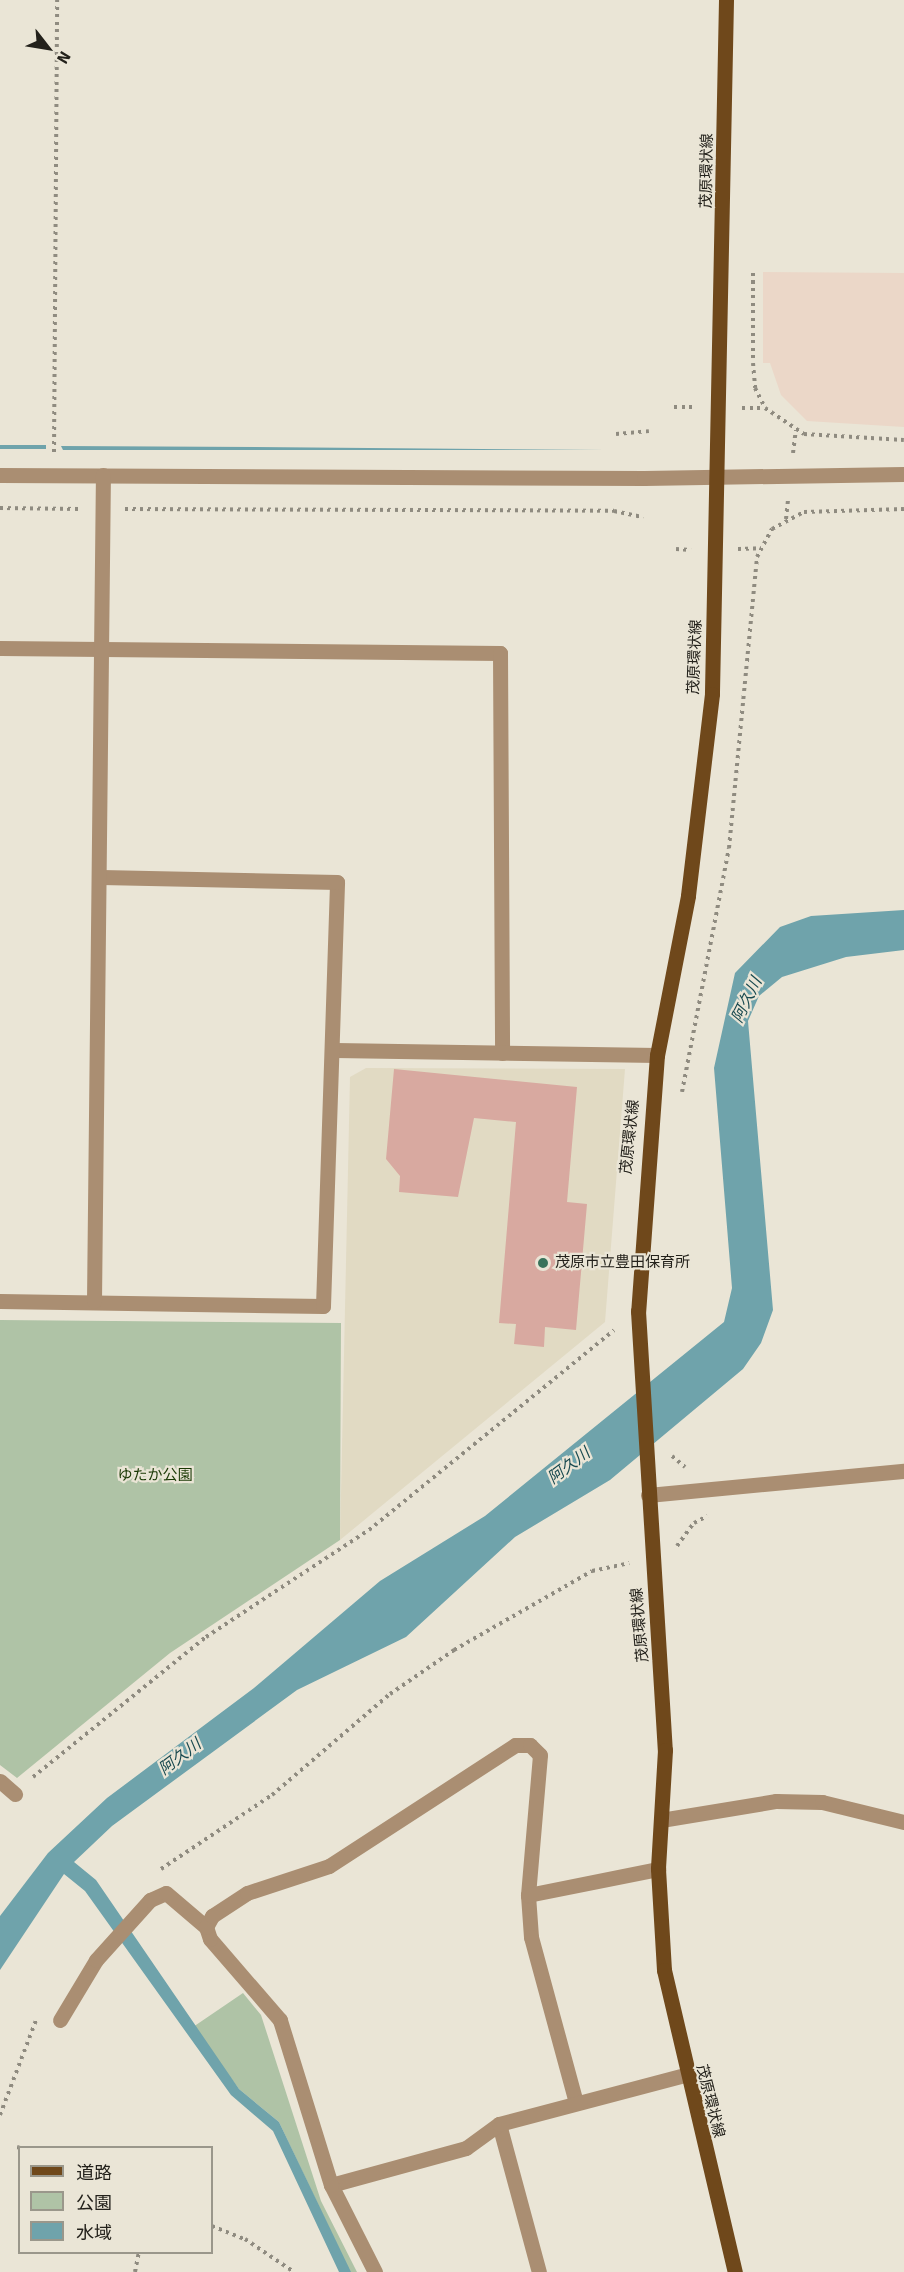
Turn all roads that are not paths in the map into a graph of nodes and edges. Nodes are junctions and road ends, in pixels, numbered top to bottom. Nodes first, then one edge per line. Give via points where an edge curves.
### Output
1 (726, 0) edge
2 (904, 474) edge
3 (0, 475) edge
4 (103, 475) junction
5 (716, 476) junction
6 (102, 647) junction
7 (0, 648) edge
8 (101, 877) junction
9 (335, 1050) junction
10 (501, 1053) junction
11 (657, 1055) junction
12 (0, 1301) edge
13 (94, 1301) junction
14 (904, 1472) edge
15 (648, 1495) junction
16 (0, 1781) edge
17 (15, 1794) road end
18 (662, 1820) junction
19 (904, 1822) edge
20 (658, 1869) junction
21 (528, 1896) junction
22 (206, 1927) junction
23 (60, 2020) dead end
24 (684, 2075) junction
25 (576, 2103) junction
26 (499, 2124) junction
27 (331, 2185) junction
28 (375, 2272) edge
29 (539, 2272) edge
30 (735, 2272) edge

1 - 5 main road, 茂原環状線
2 - 5 street
3 - 4 street
4 - 5 street
4 - 6 street
5 - 11 main road, 茂原環状線 via 712,694 705,769
6 - 7 street
6 - 8 street
6 - 10 street via 500,653
8 - 9 street via 338,882
8 - 13 street
9 - 10 street
9 - 13 street via 323,1306
10 - 11 street
11 - 15 main road, 茂原環状線 via 638,1311
12 - 13 street
14 - 15 street
15 - 18 main road, 茂原環状線 via 665,1750
16 - 17 street
18 - 19 street via 776,1801 822,1802
18 - 20 main road, 茂原環状線
20 - 21 street
20 - 24 main road, 茂原環状線 via 664,1970
21 - 22 street via 540,1755 530,1745 515,1745 329,1866 246,1893 212,1916
21 - 25 street via 531,1937
22 - 23 street via 166,1893 150,1900 96,1960
22 - 27 street via 210,1939 280,2020
24 - 25 street
24 - 30 main road, 茂原環状線
25 - 26 street
26 - 27 street via 466,2148
26 - 29 street
27 - 28 street

